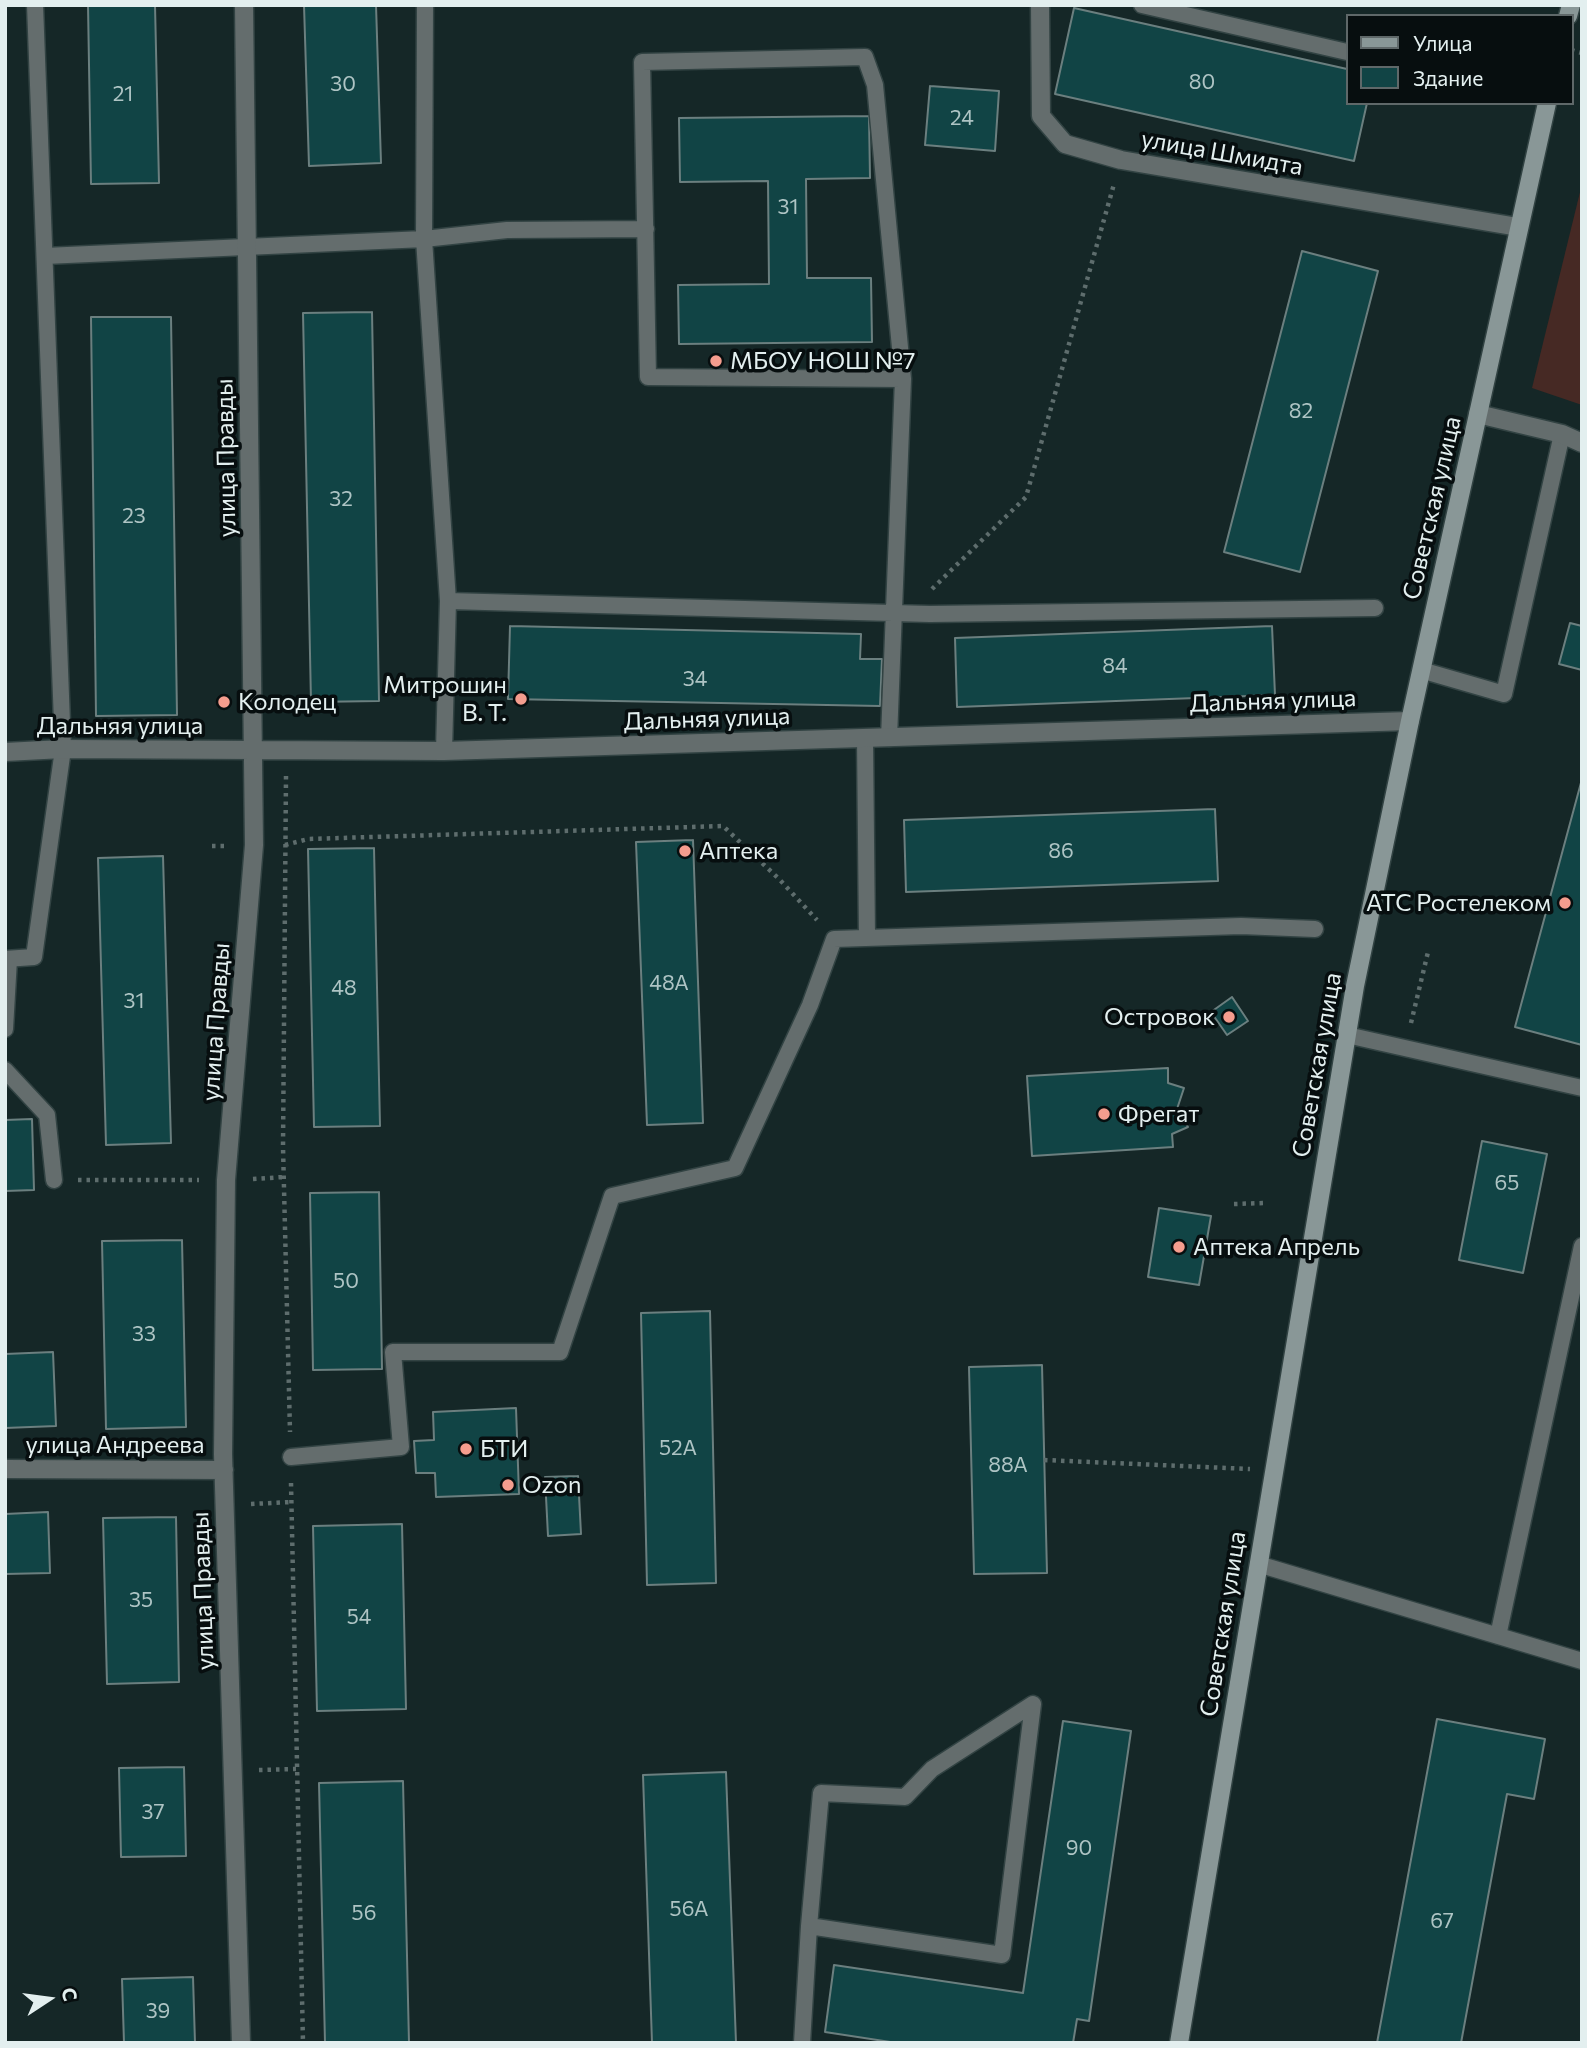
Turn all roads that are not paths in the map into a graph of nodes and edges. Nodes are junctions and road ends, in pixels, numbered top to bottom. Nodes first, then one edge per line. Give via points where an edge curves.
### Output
1 (35, 5) edge
2 (244, 5) edge
3 (425, 5) edge
4 (1040, 5) edge
5 (1142, 5) edge
6 (1346, 52) edge
7 (1547, 105) edge
8 (1518, 227) junction
9 (646, 229) junction
10 (424, 239) junction
11 (247, 245) junction
12 (45, 256) junction
13 (903, 379) junction
14 (1478, 414) junction
15 (1562, 434) junction
16 (1582, 443) edge
17 (448, 601) junction
18 (1375, 608) dead end
19 (892, 614) junction
20 (1421, 670) junction
21 (1410, 721) junction
22 (865, 738) junction
23 (889, 738) junction
24 (63, 749) junction
25 (254, 751) junction
26 (444, 751) junction
27 (5, 752) edge
28 (1315, 929) dead end
29 (867, 938) junction
30 (7, 959) edge
31 (5, 1029) edge
32 (1347, 1035) junction
33 (5, 1070) edge
34 (1580, 1093) edge
35 (54, 1180) road end
36 (1582, 1246) edge
37 (291, 1457) road end
38 (5, 1469) edge
39 (224, 1470) junction
40 (1258, 1564) junction
41 (1498, 1636) junction
42 (1582, 1661) edge
43 (809, 1926) junction
44 (241, 2043) edge
45 (802, 2043) edge
46 (1179, 2043) edge

1 - 12 lane
2 - 11 street, улица Правды
3 - 10 lane
4 - 8 street, улица Шмидта via 1041,117 1065,144 1121,160
5 - 6 lane
7 - 8 main road, Советская улица
8 - 14 main road, Советская улица
9 - 10 lane via 507,230
9 - 13 lane via 648,377
9 - 13 lane via 642,62 864,57 875,85
10 - 11 lane
10 - 17 lane
11 - 12 lane
11 - 25 street, улица Правды
12 - 24 lane
13 - 19 lane
14 - 15 street
14 - 20 main road, Советская улица
15 - 16 street
15 - 20 lane via 1504,694
17 - 19 lane
17 - 26 lane
18 - 19 lane
19 - 23 lane
20 - 21 main road, Советская улица
21 - 23 street, Дальняя улица
21 - 32 main road, Советская улица
22 - 23 street, Дальняя улица
22 - 26 street, Дальняя улица
22 - 29 lane
24 - 25 street, Дальняя улица
24 - 27 street, Дальняя улица
24 - 30 lane via 34,957
25 - 26 street, Дальняя улица
25 - 39 street, улица Правды via 254,845 226,1180
28 - 29 lane via 1241,926
29 - 37 lane via 834,939 810,1004 735,1168 612,1196 560,1352 393,1352 401,1447
30 - 31 lane
32 - 34 lane
32 - 40 main road, Советская улица
33 - 35 lane via 47,1115
36 - 41 lane
38 - 39 street, улица Андреева
39 - 44 street, улица Правды
40 - 41 lane
40 - 46 main road, Советская улица
41 - 42 lane
43 - 43 lane via 1002,1955 1033,1704 933,1769 905,1797 821,1793
43 - 45 lane

